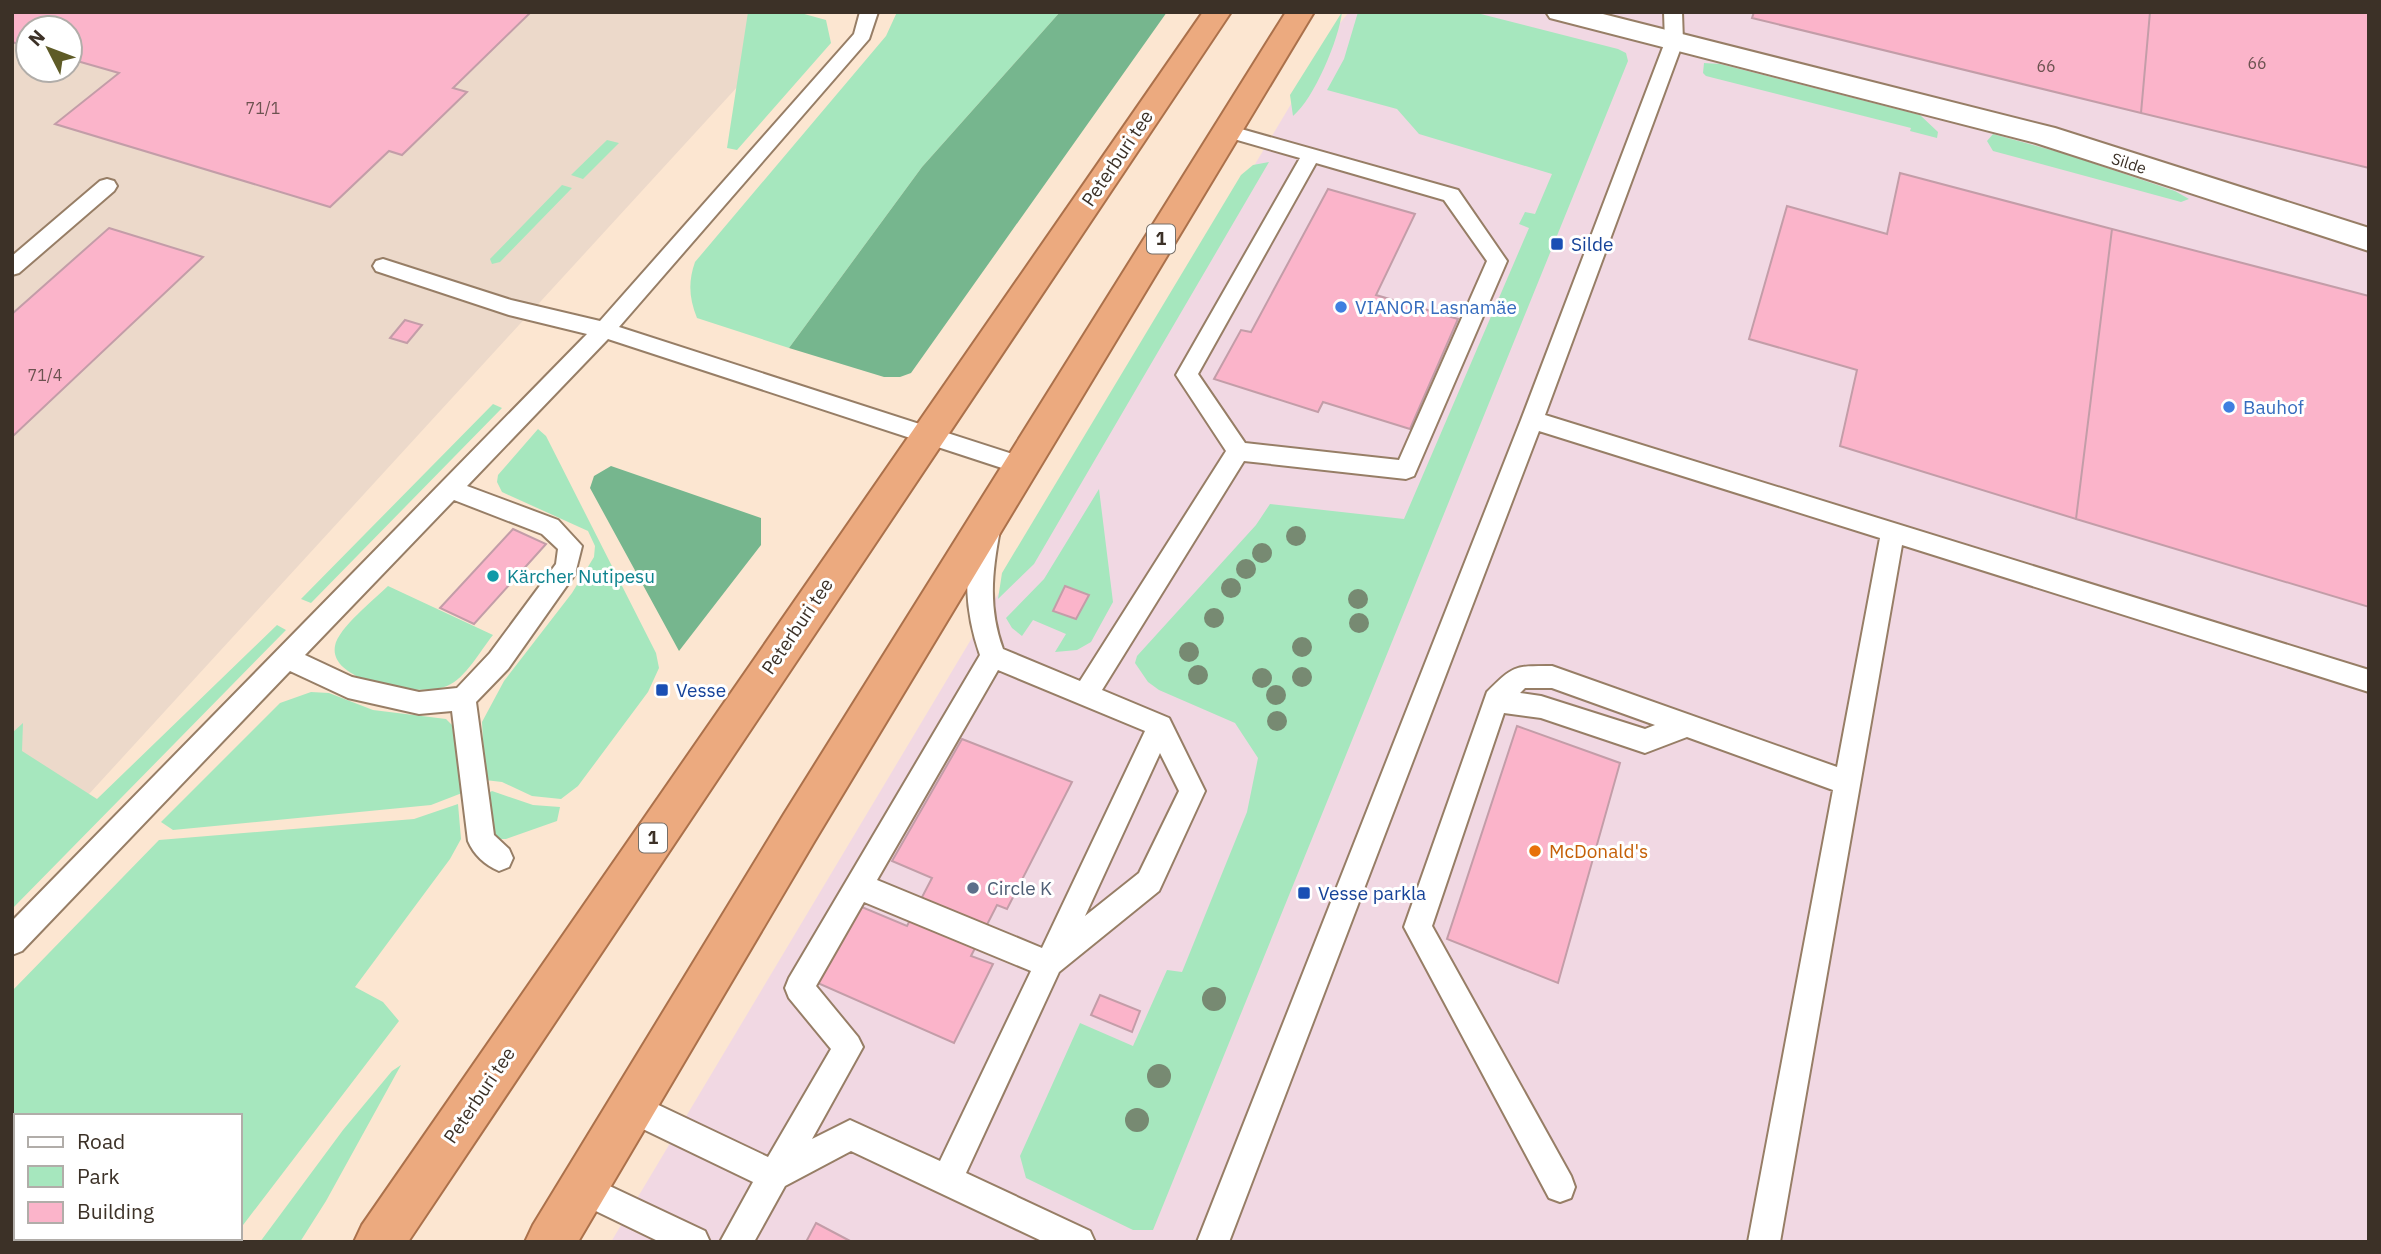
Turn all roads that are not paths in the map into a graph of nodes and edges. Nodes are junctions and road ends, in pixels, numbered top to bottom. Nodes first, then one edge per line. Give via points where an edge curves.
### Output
1 (869, 12) edge
2 (1217, 12) edge
3 (1300, 12) edge
4 (1560, 12) edge
5 (1673, 12) edge
6 (1674, 42) junction
7 (1227, 131) junction
8 (1311, 155) junction
9 (107, 186) dead end
10 (2369, 240) edge
11 (383, 265) dead end
12 (12, 268) edge
13 (604, 330) junction
14 (1532, 420) junction
15 (927, 435) junction
16 (1238, 451) junction
17 (1023, 466) junction
18 (450, 489) junction
19 (991, 516) junction
20 (1893, 531) junction
21 (993, 656) junction
22 (286, 658) junction
23 (2369, 681) edge
24 (1085, 695) junction
25 (463, 699) junction
26 (1160, 726) junction
27 (1848, 783) junction
28 (499, 858) dead end
29 (858, 886) junction
30 (12, 942) edge
31 (1048, 964) junction
32 (631, 1107) junction
33 (773, 1176) junction
34 (948, 1179) junction
35 (1560, 1187) dead end
36 (582, 1188) junction
37 (1035, 1232) edge
38 (379, 1242) edge
39 (550, 1242) edge
40 (694, 1242) edge
41 (736, 1242) edge
42 (1079, 1242) edge
43 (1213, 1242) edge
44 (1764, 1242) edge

1 - 13 lane via 863,35
2 - 15 highway, Peterburi tee / 1
3 - 7 highway, 1
4 - 6 street, Silde
5 - 6 lane
6 - 10 street, Silde via 2044,135
6 - 14 lane
7 - 8 lane
7 - 17 highway, 1
8 - 16 lane via 1186,375
8 - 16 lane via 1451,195 1497,261 1406,470
9 - 12 lane
11 - 13 lane via 509,307
13 - 15 lane
13 - 18 lane
14 - 20 lane
14 - 43 lane
15 - 17 lane
15 - 38 highway, Peterburi tee / 1
16 - 24 lane
17 - 19 highway, 1
18 - 22 lane
18 - 25 lane via 550,527 570,546 567,567 499,662
19 - 21 lane via 977,589 983,630
19 - 32 highway, 1
20 - 23 lane
20 - 27 lane
21 - 24 lane
21 - 29 lane
22 - 25 lane via 348,687 419,702
22 - 30 lane
24 - 26 lane
25 - 28 lane via 481,841
26 - 31 lane
26 - 31 lane via 1192,791 1149,882
27 - 35 lane via 1552,677 1519,677 1496,700 1418,927
27 - 44 lane
29 - 31 lane
29 - 33 lane via 800,988 848,1046
31 - 34 lane
32 - 33 lane
32 - 36 highway, 1
33 - 34 lane via 850,1135
33 - 41 lane
34 - 37 lane
36 - 39 highway, 1
36 - 40 lane
37 - 42 lane

